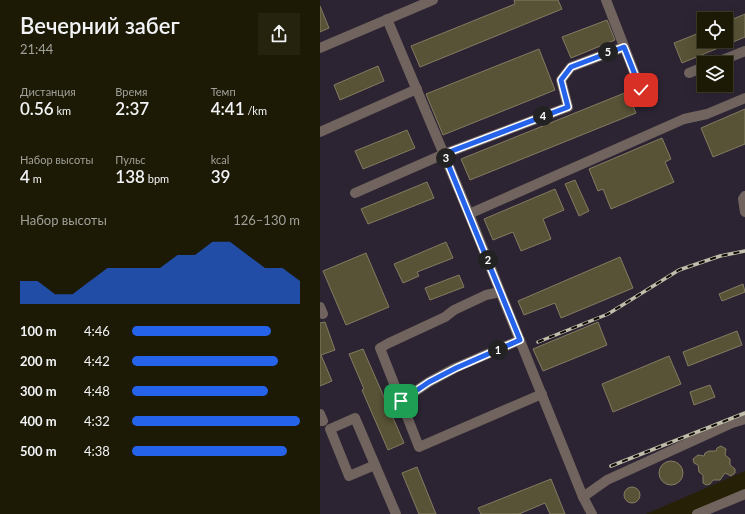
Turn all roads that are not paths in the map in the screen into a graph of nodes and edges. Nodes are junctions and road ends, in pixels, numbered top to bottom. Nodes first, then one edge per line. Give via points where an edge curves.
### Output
1 (433, 0) edge
2 (606, 0) edge
3 (387, 19) junction
4 (624, 47) junction
5 (320, 48) edge
6 (745, 51) edge
7 (732, 56) edge
8 (697, 70) edge
9 (690, 73) dead end
10 (417, 89) junction
11 (641, 90) dead end
12 (745, 98) edge
13 (321, 128) edge
14 (444, 154) junction
15 (355, 193) dead end
16 (745, 196) edge
17 (745, 212) edge
18 (469, 214) junction
19 (500, 292) junction
20 (520, 340) junction
21 (542, 394) junction
22 (401, 401) junction
23 (745, 419) edge
24 (323, 421) edge
25 (375, 465) junction
26 (745, 494) edge
27 (583, 497) junction
28 (396, 514) edge
29 (592, 514) edge
30 (697, 514) edge

1 - 3 street
2 - 4 street
3 - 5 street
3 - 10 street
4 - 11 street
4 - 14 street via 571,67 561,80 568,107
6 - 7 street
8 - 9 street
10 - 13 street
10 - 14 street
12 - 18 street via 707,114 684,119
14 - 15 street
14 - 18 street
16 - 17 street via 742,199
18 - 19 street
19 - 20 street
19 - 22 street via 486,295 380,348
20 - 21 street
20 - 22 street via 435,378
21 - 22 street via 419,447
21 - 27 street
23 - 27 street via 607,480
24 - 25 street via 355,418
24 - 25 street via 349,476
25 - 28 street
26 - 30 street
27 - 29 street

